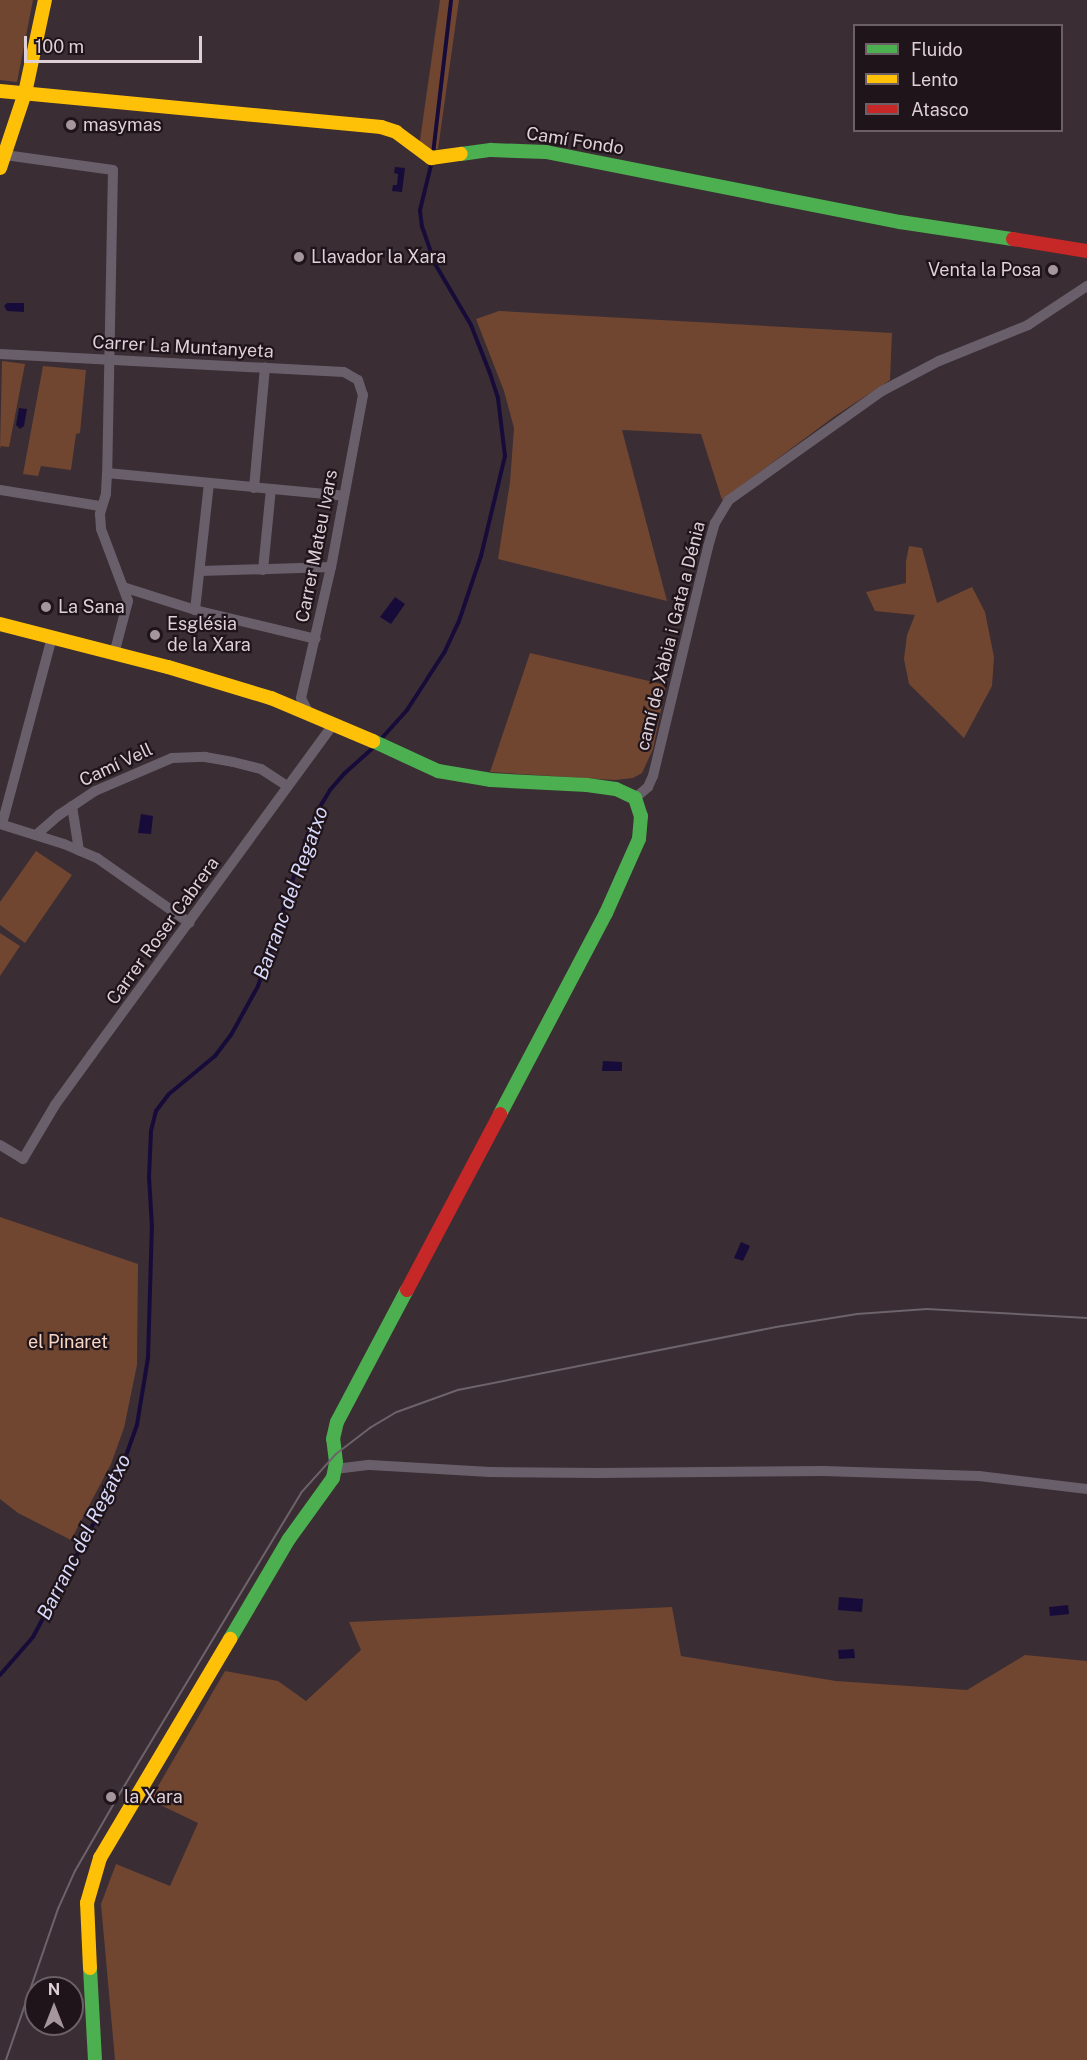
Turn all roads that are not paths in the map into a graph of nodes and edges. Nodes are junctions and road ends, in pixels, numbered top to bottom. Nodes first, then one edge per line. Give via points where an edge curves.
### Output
1 (45, 0) edge
2 (0, 91) edge
3 (26, 93) junction
4 (2, 161) edge
5 (1087, 251) edge
6 (1087, 286) edge
7 (0, 354) edge
8 (110, 361) junction
9 (265, 367) junction
10 (360, 384) joint
11 (107, 473) junction
12 (209, 484) junction
13 (254, 488) junction
14 (271, 489) junction
15 (0, 490) edge
16 (344, 496) junction
17 (100, 506) junction
18 (331, 567) junction
19 (263, 570) junction
20 (200, 571) junction
21 (123, 587) junction
22 (195, 610) junction
23 (0, 624) edge
24 (52, 638) junction
25 (316, 639) junction
26 (114, 654) junction
27 (302, 695) junction
28 (284, 703) junction
29 (308, 712) junction
30 (333, 725) junction
31 (287, 786) junction
32 (635, 798) junction
33 (72, 806) junction
34 (1, 824) edge
35 (36, 835) junction
36 (79, 850) junction
37 (190, 923) junction
38 (0, 1145) edge
39 (335, 1469) junction
40 (1087, 1489) edge
41 (95, 2060) edge

1 - 3 main road
2 - 3 main road, Camí Fondo
3 - 4 main road
3 - 5 main road, Camí Fondo via 381,127 396,132 430,158 491,150 546,152 900,222
4 - 8 street via 113,170
6 - 32 street, camí de Xàbia i Gata a Dénia via 1028,325 939,361 882,391 729,500 710,539 653,776 648,787
7 - 8 street, Carrer La Muntanyeta
8 - 9 street, Carrer La Muntanyeta
8 - 11 street
9 - 10 street, Carrer La Muntanyeta via 344,372
9 - 13 street
10 - 16 street, Carrer Mateu Ivars via 363,395
11 - 12 street
11 - 17 street via 106,494
12 - 13 street
12 - 20 street
13 - 14 street
14 - 16 street
14 - 19 street
15 - 17 street
16 - 18 street, Carrer Mateu Ivars
17 - 21 street via 101,529
18 - 19 street
18 - 25 street, Carrer Mateu Ivars
19 - 20 street
20 - 22 street
21 - 22 street
21 - 26 street via 128,601
22 - 25 street
23 - 24 main road
24 - 26 main road
24 - 34 street
25 - 27 street, Carrer Mateu Ivars
26 - 28 main road
27 - 28 main road
27 - 29 street
28 - 29 main road
29 - 30 main road
30 - 31 street, Carrer Roser Cabrera
30 - 32 main road via 425,767 453,775 598,786
31 - 33 street, Camí Vell via 261,769 233,762 205,757 172,758 95,791
31 - 37 street, Carrer Roser Cabrera
32 - 39 main road via 641,829 622,879 338,1420 333,1439
33 - 35 street, Camí Vell
33 - 36 street
34 - 35 street
35 - 36 street
36 - 37 street
37 - 38 street, Carrer Roser Cabrera via 56,1105 23,1159
39 - 40 street via 369,1465 586,1473 823,1471 979,1476
39 - 41 main road via 328,1486 289,1539 95,1871 88,1896 87,1925

